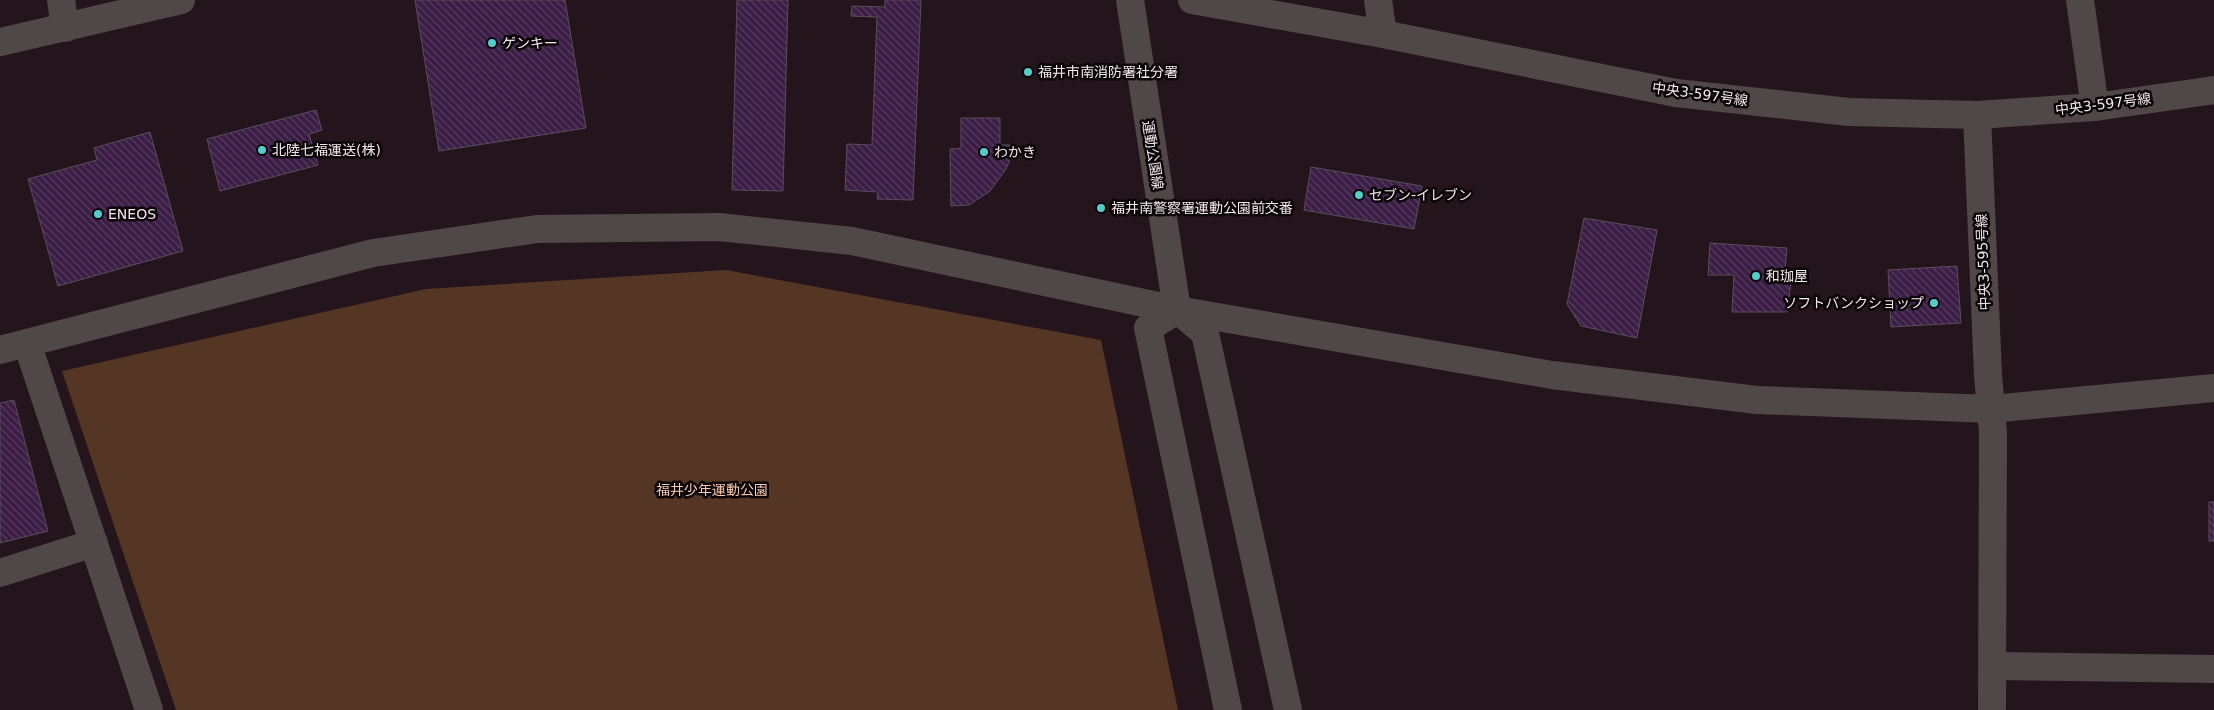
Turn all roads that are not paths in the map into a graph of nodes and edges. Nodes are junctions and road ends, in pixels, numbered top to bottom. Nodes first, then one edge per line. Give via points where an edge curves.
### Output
1 (61, 0) edge
2 (181, 0) edge
3 (1130, 0) edge
4 (1192, 0) edge
5 (1378, 0) edge
6 (2080, 0) edge
7 (65, 28) junction
8 (1383, 34) junction
9 (0, 42) edge
10 (2214, 90) edge
11 (2095, 107) junction
12 (1977, 115) junction
13 (1177, 310) junction
14 (26, 343) junction
15 (0, 350) edge
16 (2214, 388) edge
17 (1991, 409) junction
18 (94, 543) junction
19 (0, 573) edge
20 (1993, 666) junction
21 (2214, 669) edge
22 (149, 710) edge
23 (1228, 710) edge
24 (1288, 710) edge
25 (1992, 710) edge

1 - 7 street
2 - 7 street
3 - 13 street, 運動公園線
4 - 8 street, 中央3-597号線
5 - 8 street
6 - 11 street
7 - 9 street
8 - 12 street, 中央3-597号線 via 1676,93 1849,112
10 - 11 street, 中央3-597号線
11 - 12 street, 中央3-597号線
12 - 17 street, 中央3-595号線
13 - 14 street via 852,241 719,227 537,229 373,253
13 - 17 street via 1552,375 1757,400
13 - 23 street via 1148,328
13 - 24 street via 1205,333
14 - 15 street
14 - 18 street
16 - 17 street
17 - 20 street, 中央3-595号線
18 - 19 street
18 - 22 street
20 - 21 street
20 - 25 street, 中央3-595号線

